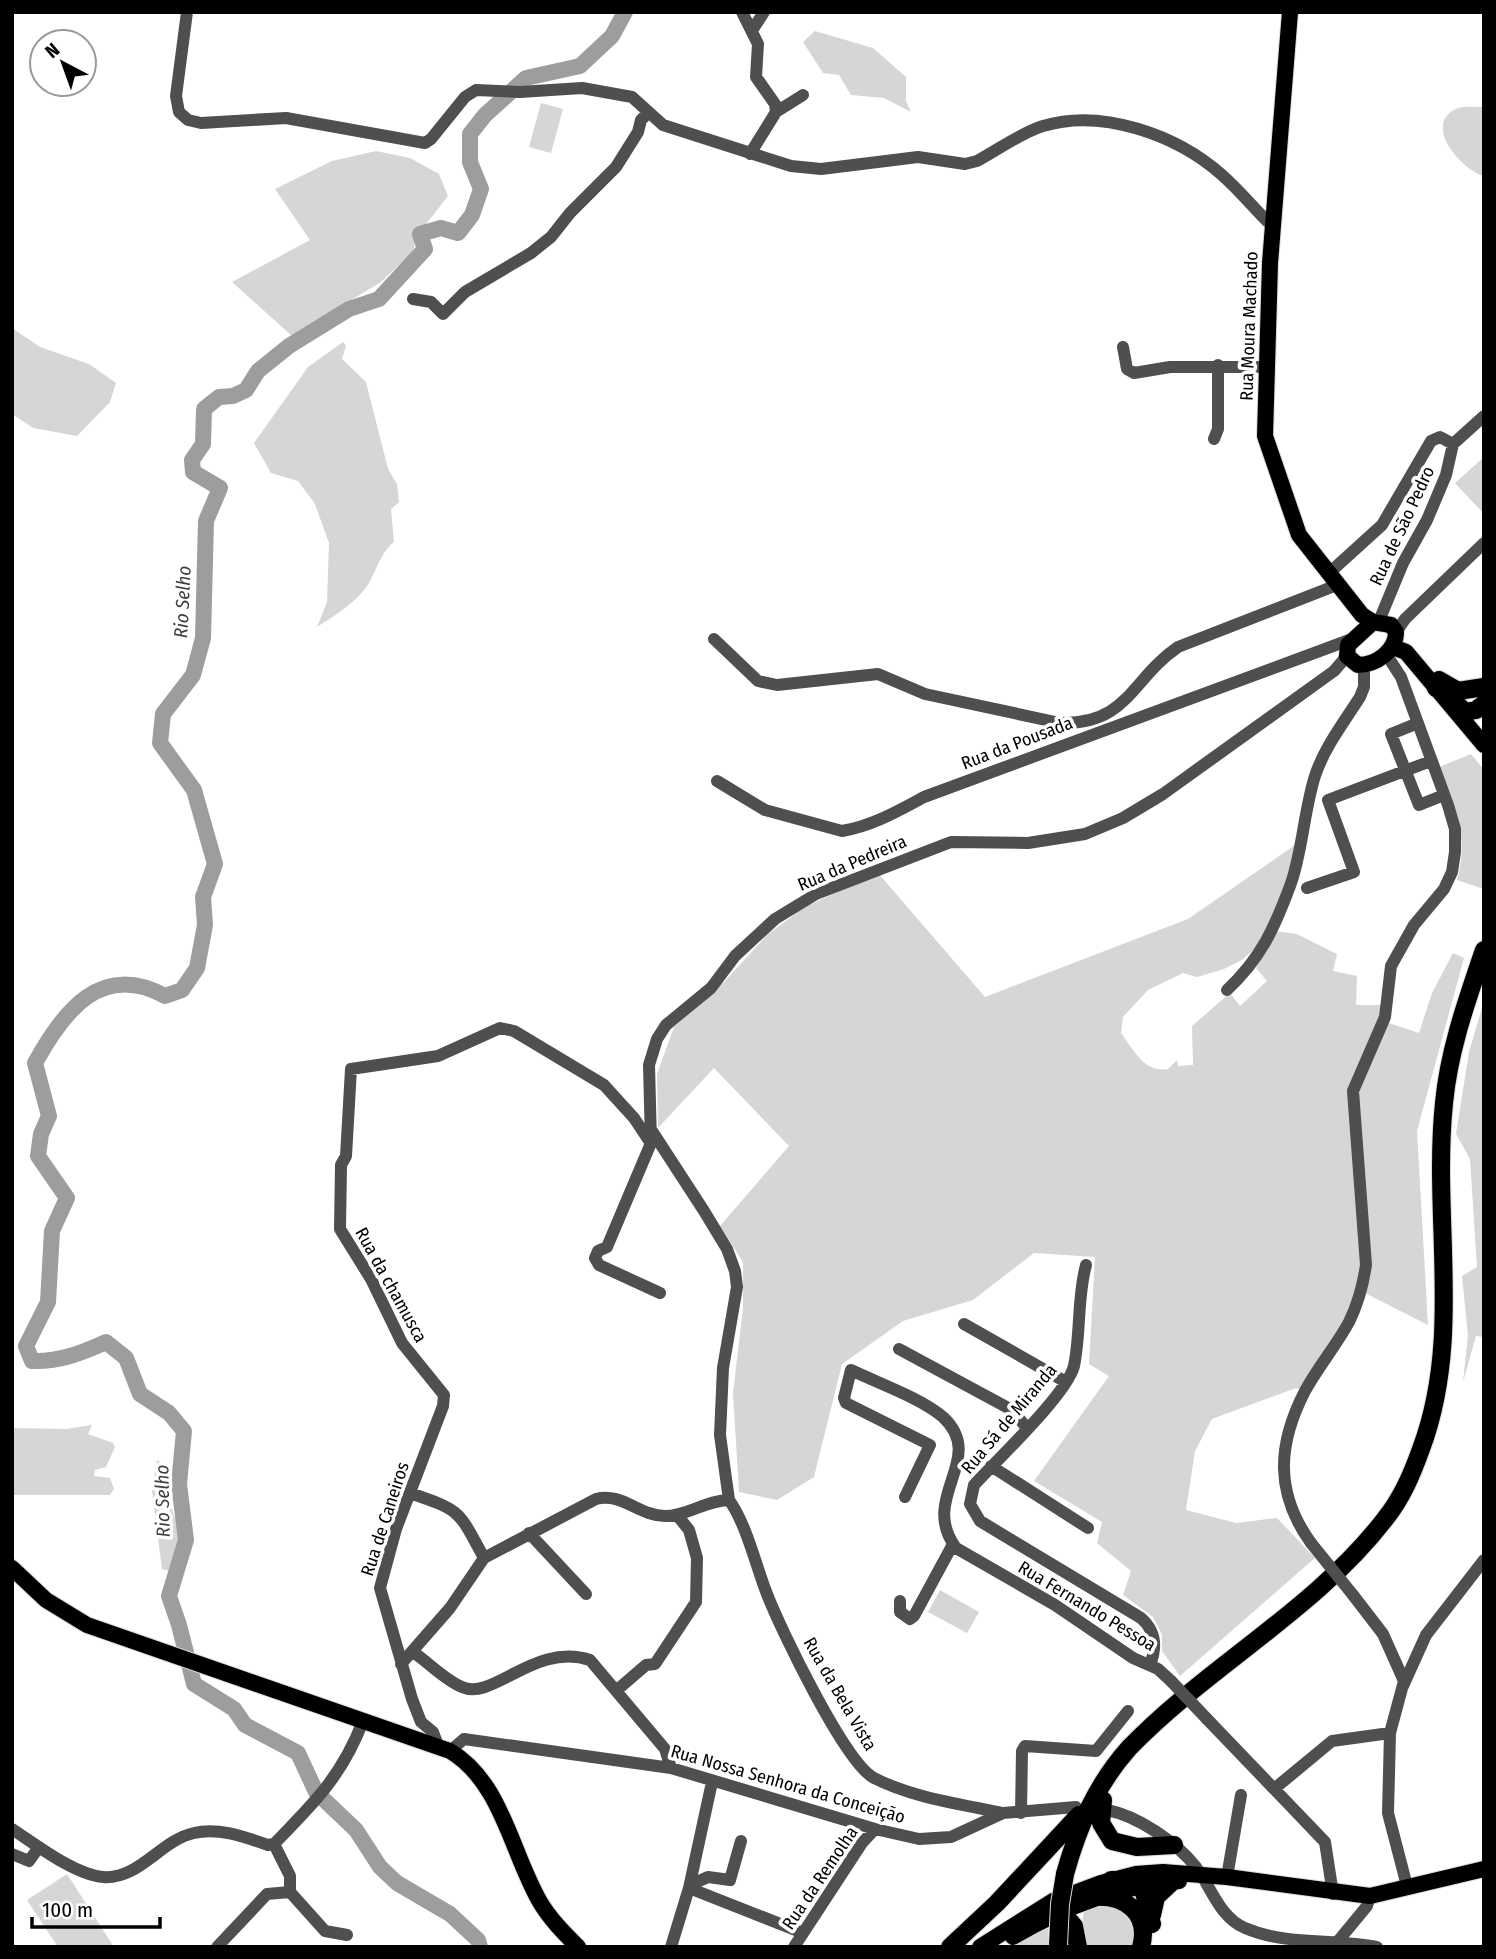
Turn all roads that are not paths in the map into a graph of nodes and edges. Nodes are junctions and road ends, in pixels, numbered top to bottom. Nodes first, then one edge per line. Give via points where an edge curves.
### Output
1 (187, 12) edge
2 (742, 12) edge
3 (764, 12) edge
4 (1290, 12) edge
5 (753, 29) junction
6 (803, 95) dead end
7 (776, 112) junction
8 (648, 113) junction
9 (750, 154) junction
10 (1274, 223) junction
11 (413, 299) dead end
12 (1123, 346) dead end
13 (1218, 365) junction
14 (1268, 367) junction
15 (1484, 416) edge
16 (1214, 439) dead end
17 (1452, 444) junction
18 (1484, 544) edge
19 (1333, 580) junction
20 (1387, 630) junction
21 (714, 639) dead end
22 (1351, 650) junction
23 (1437, 684) junction
24 (1484, 687) edge
25 (1484, 693) edge
26 (1478, 718) edge
27 (1418, 723) junction
28 (1484, 745) edge
29 (1431, 761) junction
30 (1405, 771) junction
31 (717, 781) dead end
32 (1444, 795) junction
33 (1307, 888) dead end
34 (1484, 950) edge
35 (1484, 980) edge
36 (1227, 990) dead end
37 (651, 1137) junction
38 (346, 1156) joint
39 (1086, 1265) dead end
40 (660, 1293) dead end
41 (964, 1324) dead end
42 (899, 1349) dead end
43 (1066, 1382) junction
44 (438, 1419) joint
45 (1026, 1427) junction
46 (991, 1466) junction
47 (410, 1493) junction
48 (905, 1497) dead end
49 (729, 1500) junction
50 (677, 1515) junction
51 (1088, 1528) dead end
52 (529, 1533) junction
53 (953, 1544) junction
54 (484, 1558) junction
55 (1484, 1560) edge
56 (12, 1568) edge
57 (586, 1594) dead end
58 (900, 1601) dead end
59 (413, 1651) junction
60 (401, 1664) junction
61 (1150, 1665) junction
62 (1403, 1687) junction
63 (617, 1690) junction
64 (1128, 1711) dead end
65 (363, 1721) junction
66 (1390, 1733) junction
67 (442, 1749) junction
68 (671, 1768) junction
69 (712, 1782) junction
70 (1274, 1789) junction
71 (1241, 1795) dead end
72 (1102, 1802) junction
73 (1076, 1807) dead end
74 (1003, 1813) junction
75 (1021, 1813) junction
76 (12, 1829) edge
77 (875, 1829) junction
78 (741, 1841) dead end
79 (271, 1844) junction
80 (1174, 1845) junction
81 (39, 1847) junction
82 (12, 1854) edge
83 (1484, 1869) edge
84 (1071, 1871) junction
85 (1202, 1876) junction
86 (1227, 1877) junction
87 (1111, 1880) junction
88 (1172, 1882) junction
89 (1142, 1885) junction
90 (690, 1886) junction
91 (1407, 1886) junction
92 (290, 1892) junction
93 (1333, 1894) junction
94 (1370, 1896) junction
95 (1094, 1897) junction
96 (1152, 1924) junction
97 (803, 1933) junction
98 (347, 1935) dead end
99 (1336, 1944) edge
100 (1064, 1946) edge
101 (217, 1947) edge
102 (578, 1947) edge
103 (671, 1947) edge
104 (794, 1947) edge
105 (950, 1947) edge
106 (980, 1947) edge
107 (998, 1947) edge
108 (1141, 1947) edge
109 (1152, 1947) edge
110 (1377, 1947) edge

1 - 8 street via 176,96 179,112 201,123 286,118 425,143 476,90 562,88 632,97
2 - 5 street
3 - 5 street
4 - 10 main road, Rua Moura Machado
5 - 7 street via 758,44 756,77
6 - 7 street
7 - 9 street
8 - 9 street via 663,125
8 - 11 street via 616,167 531,253 465,292 443,314 431,302
9 - 10 street via 821,169 918,157 965,164 1040,127 1090,118 1153,134 1175,145 1221,173
10 - 14 main road, Rua Moura Machado
12 - 13 street via 1127,369 1134,373
13 - 14 street
13 - 16 street
14 - 19 main road, Rua Moura Machado via 1264,426 1270,457 1299,535
15 - 17 street
17 - 19 street via 1440,437 1431,442 1382,525
17 - 20 street, Rua de São Pedro via 1446,475 1403,563
18 - 20 street
19 - 20 main road, Rua Moura Machado
19 - 21 street via 1178,647 1118,709 1082,724 925,694 878,674 777,685 758,681
20 - 22 main road
20 - 22 main road
20 - 23 main road, Rua Moura Machado
20 - 27 street
22 - 31 street, Rua da Pousada via 924,797 854,829 842,831 765,810
22 - 36 street via 1364,687 1315,774 1291,885 1272,931 1252,965
22 - 37 street, Rua da Pedreira via 1334,671 1123,818 1085,834 1028,843 951,842 816,894 775,919 657,1039 649,1065
23 - 24 highway via 1458,691
23 - 26 highway via 1461,710
25 - 26 highway
26 - 28 main road
27 - 29 street
27 - 30 street via 1391,734
29 - 30 street
29 - 32 street
30 - 32 street via 1419,805
30 - 33 street via 1328,800 1354,872
32 - 62 street, bridge via 1455,829 1452,872 1395,955 1385,1017 1353,1091 1366,1265 1362,1291 1349,1322 1305,1391 1286,1445 1286,1496 1294,1519 1383,1634 1402,1673
34 - 72 highway via 1450,1057 1444,1103 1442,1376 1434,1415 1404,1491 1385,1520 1336,1571 1138,1738 1114,1765
35 - 72 highway via 1461,1058 1453,1115 1457,1345 1446,1414 1421,1476 1391,1525 1341,1580 1145,1744
37 - 38 street, Rua da Bela Vista via 604,1085 514,1031 500,1028 438,1056 351,1069
37 - 40 street, Rua da Pedreira via 607,1247 594,1258 599,1265
37 - 49 street, Rua da Bela Vista via 721,1239 735,1271 720,1435
38 - 44 street, Rua da chamusca via 341,1165 340,1229 372,1279 402,1343 444,1395
39 - 43 street, Rua Sá de Miranda via 1073,1367
41 - 43 street
42 - 45 street via 1012,1410
43 - 45 street, Rua Sá de Miranda
44 - 47 street, Rua de Caneiros
45 - 46 street, Rua Sá de Miranda
46 - 51 street
46 - 61 street, Rua Sá de Miranda via 970,1493 974,1514 1141,1618 1154,1641
47 - 54 street via 460,1514
47 - 60 street, Rua de Caneiros via 380,1588
48 - 53 street via 930,1445 846,1403 851,1370 930,1409 952,1428 958,1443 957,1468 942,1508
49 - 50 street
49 - 74 street, Rua da Bela Vista via 775,1615 840,1735 872,1777 916,1794
50 - 52 street via 653,1515 607,1496
50 - 63 street via 689,1530 697,1558 696,1602 656,1664 646,1665
52 - 54 street
52 - 57 street
53 - 58 street via 910,1619 900,1612
53 - 61 street, Rua Fernando Pessoa
54 - 59 street
55 - 62 street via 1426,1635
56 - 65 main road via 65,1614 87,1625
59 - 60 street
59 - 63 street via 462,1688 482,1689 542,1659 576,1656 590,1660
60 - 67 street, Rua de Caneiros via 421,1722
61 - 70 street, Rua Fernando Pessoa, bridge via 1171,1681
62 - 66 street
63 - 68 street via 665,1749
64 - 75 street via 1096,1751 1025,1746
65 - 67 main road
65 - 79 street via 350,1754 327,1790
66 - 70 street via 1332,1741
66 - 91 street via 1388,1813
67 - 68 street, Rua Nossa Senhora da Conceição via 464,1739
67 - 102 main road via 480,1774 538,1899
68 - 69 street, Rua Nossa Senhora da Conceição
69 - 77 street, Rua Nossa Senhora da Conceição
69 - 90 street
70 - 93 street, Rua Fernando Pessoa via 1325,1842
71 - 86 street
72 - 80 street
72 - 80 highway via 1101,1824 1112,1840 1126,1846
72 - 84 highway via 1078,1831
72 - 105 highway
73 - 75 street, Rua Nossa Senhora da Conceição
74 - 75 street, Rua Nossa Senhora da Conceição
74 - 77 street, Rua Nossa Senhora da Conceição via 951,1838 919,1839
76 - 81 street
77 - 97 street, Rua da Remolha
78 - 90 street via 730,1880 708,1877
79 - 81 street via 214,1831 192,1833 123,1874 105,1877
79 - 92 street via 290,1876
80 - 85 street
81 - 82 street via 29,1861
83 - 91 main road
84 - 100 highway, bridge via 1060,1903
84 - 100 highway via 1068,1919 1074,1926
85 - 86 main road
85 - 87 main road via 1163,1872
85 - 88 main road
85 - 99 street via 1223,1910 1243,1928
86 - 93 main road
87 - 89 highway via 1134,1880
87 - 106 main road via 1053,1901
88 - 89 main road
88 - 96 highway via 1153,1903
89 - 95 main road
89 - 96 highway
90 - 97 street
90 - 103 street
91 - 94 main road
92 - 98 street via 325,1931
92 - 101 street via 267,1894
93 - 94 main road
94 - 99 street
95 - 107 main road
95 - 108 highway via 1112,1897 1133,1907 1142,1921
96 - 109 highway
97 - 104 street, Rua da Remolha
99 - 110 street

